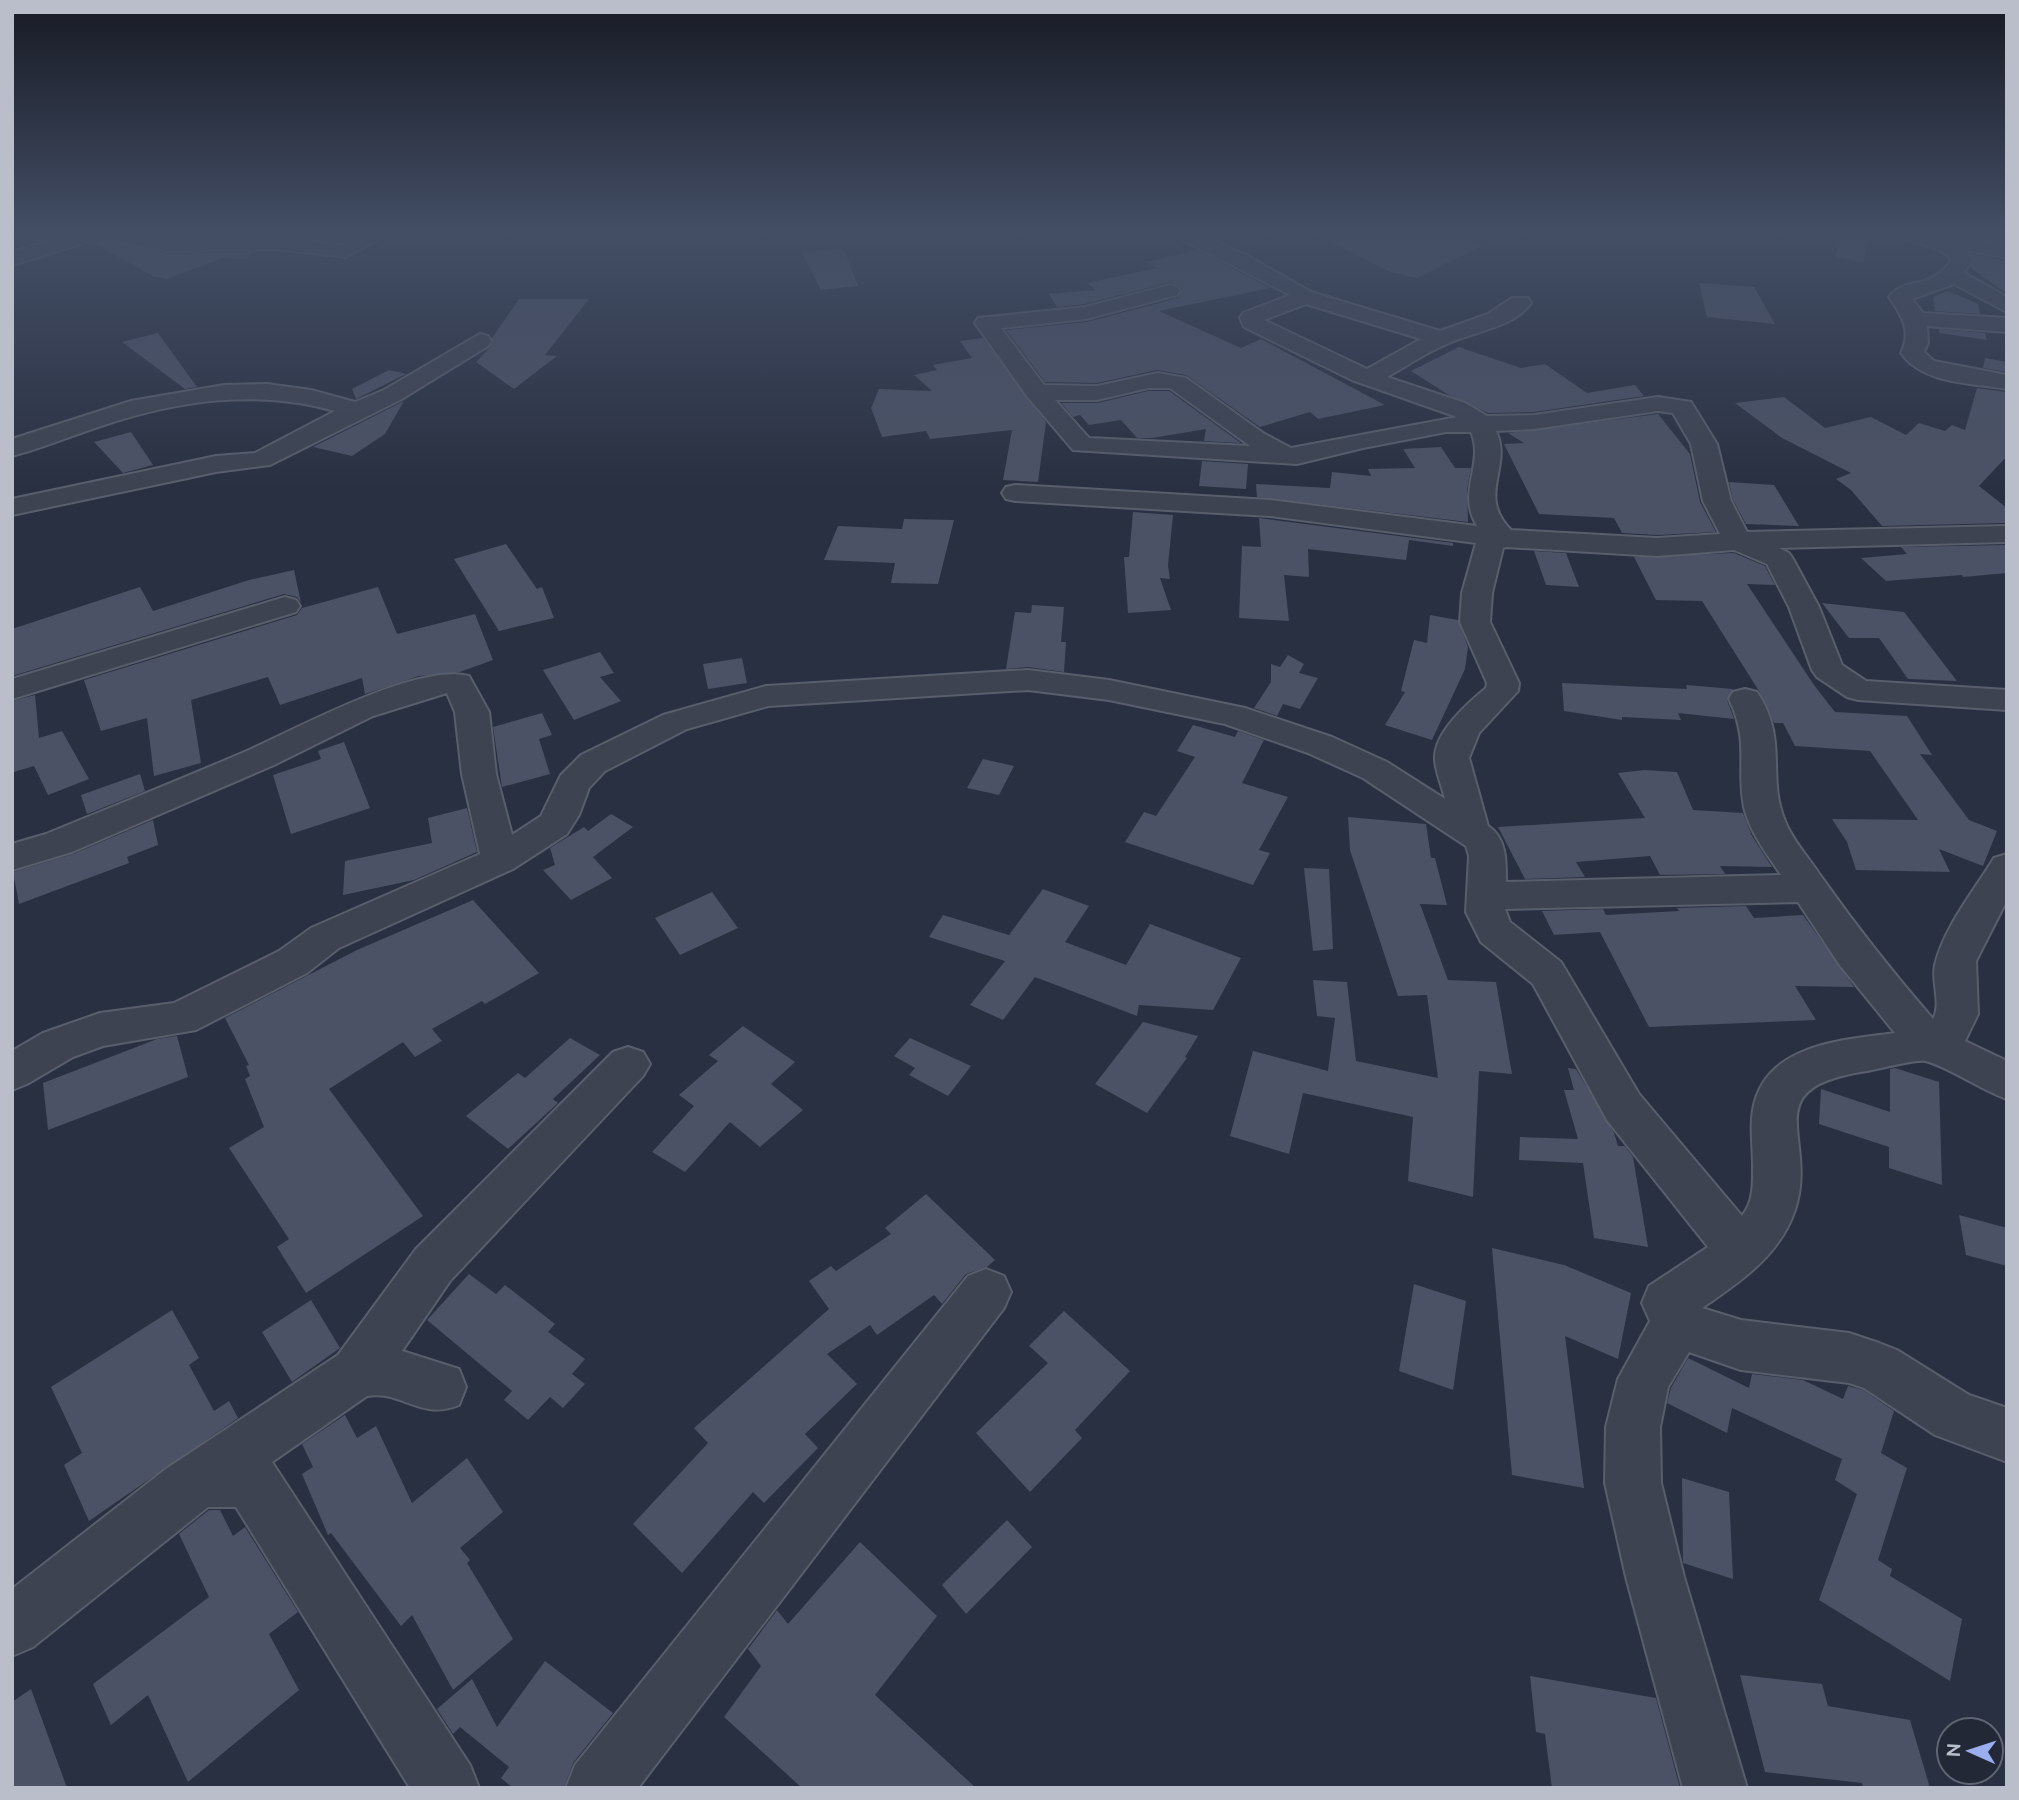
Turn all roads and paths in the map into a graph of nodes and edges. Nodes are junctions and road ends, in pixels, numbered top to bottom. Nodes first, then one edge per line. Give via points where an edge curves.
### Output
1 (1036, 318) edge
2 (1254, 318) edge
3 (1374, 318) edge
4 (1498, 318) edge
5 (1916, 319) joint
6 (2007, 325) edge
7 (1440, 338) junction
8 (480, 341) dead end
9 (1369, 378) junction
10 (2007, 382) edge
11 (1035, 391) junction
12 (356, 410) junction
13 (1480, 423) junction
14 (12, 447) edge
15 (1286, 454) junction
16 (1015, 493) dead end
17 (12, 507) edge
18 (2007, 534) edge
19 (1503, 538) junction
20 (1738, 541) junction
21 (285, 606) dead end
22 (12, 689) edge
23 (1745, 699) dead end
24 (2007, 700) edge
25 (1471, 831) junction
26 (12, 857) edge
27 (500, 860) junction
28 (2007, 867) edge
29 (1809, 888) junction
30 (1485, 896) junction
31 (1928, 1043) junction
32 (628, 1064) dead end
33 (12, 1072) edge
34 (2007, 1081) edge
35 (1740, 1250) junction
36 (986, 1292) dead end
37 (1677, 1324) junction
38 (356, 1373) junction
39 (440, 1387) dead end
40 (2007, 1435) edge
41 (186, 1489) junction
42 (12, 1626) edge
43 (447, 1788) edge
44 (598, 1788) edge
45 (1715, 1788) edge

1 - 11 street via 986,323
2 - 9 street
3 - 7 street
4 - 7 street
5 - 6 street
5 - 10 street via 1917,343 1912,353 1922,365
7 - 9 street
8 - 12 street via 392,395
9 - 13 street via 1450,406
11 - 15 street via 1098,393 1169,379 1254,438
11 - 15 street via 1082,445
12 - 14 street via 323,398 254,391 183,395
12 - 17 street via 261,460 216,464
13 - 15 street via 1358,441 1310,456
13 - 19 street via 1486,454 1479,505 1491,528
13 - 20 street via 1534,422 1658,404 1682,407 1704,444 1717,501
16 - 19 street via 1270,508
18 - 20 street
19 - 20 street via 1657,547
19 - 25 street via 1490,543 1475,622 1501,674 1502,691 1474,716 1460,735 1452,758
20 - 24 street via 1779,559 1828,670 1858,690
21 - 22 street
23 - 29 street via 1760,742 1760,809
25 - 27 street via 1375,770 1321,745 1233,715 1109,690 1028,680 766,696 686,718 593,763 572,783 554,825
25 - 30 street via 1481,839 1488,856
26 - 27 street via 59,843 237,768 361,709 450,682 458,683 472,712 479,775
27 - 33 street via 325,937 293,962 181,1018 100,1030 58,1045
28 - 31 street via 1954,968 1957,1020 1948,1033
29 - 30 street
29 - 31 street via 1853,953
30 - 35 street via 1495,932 1547,973 1623,1107
31 - 34 street
31 - 35 street via 1814,1064 1780,1093 1776,1195 1764,1225
32 - 38 street via 433,1265
35 - 37 street via 1667,1303
36 - 44 street
37 - 40 street via 1741,1345 1849,1358 1880,1368 1954,1416
37 - 45 street via 1644,1379 1633,1427 1633,1483
38 - 39 street via 378,1370
38 - 41 street
41 - 42 street
41 - 43 street via 209,1479 251,1480

